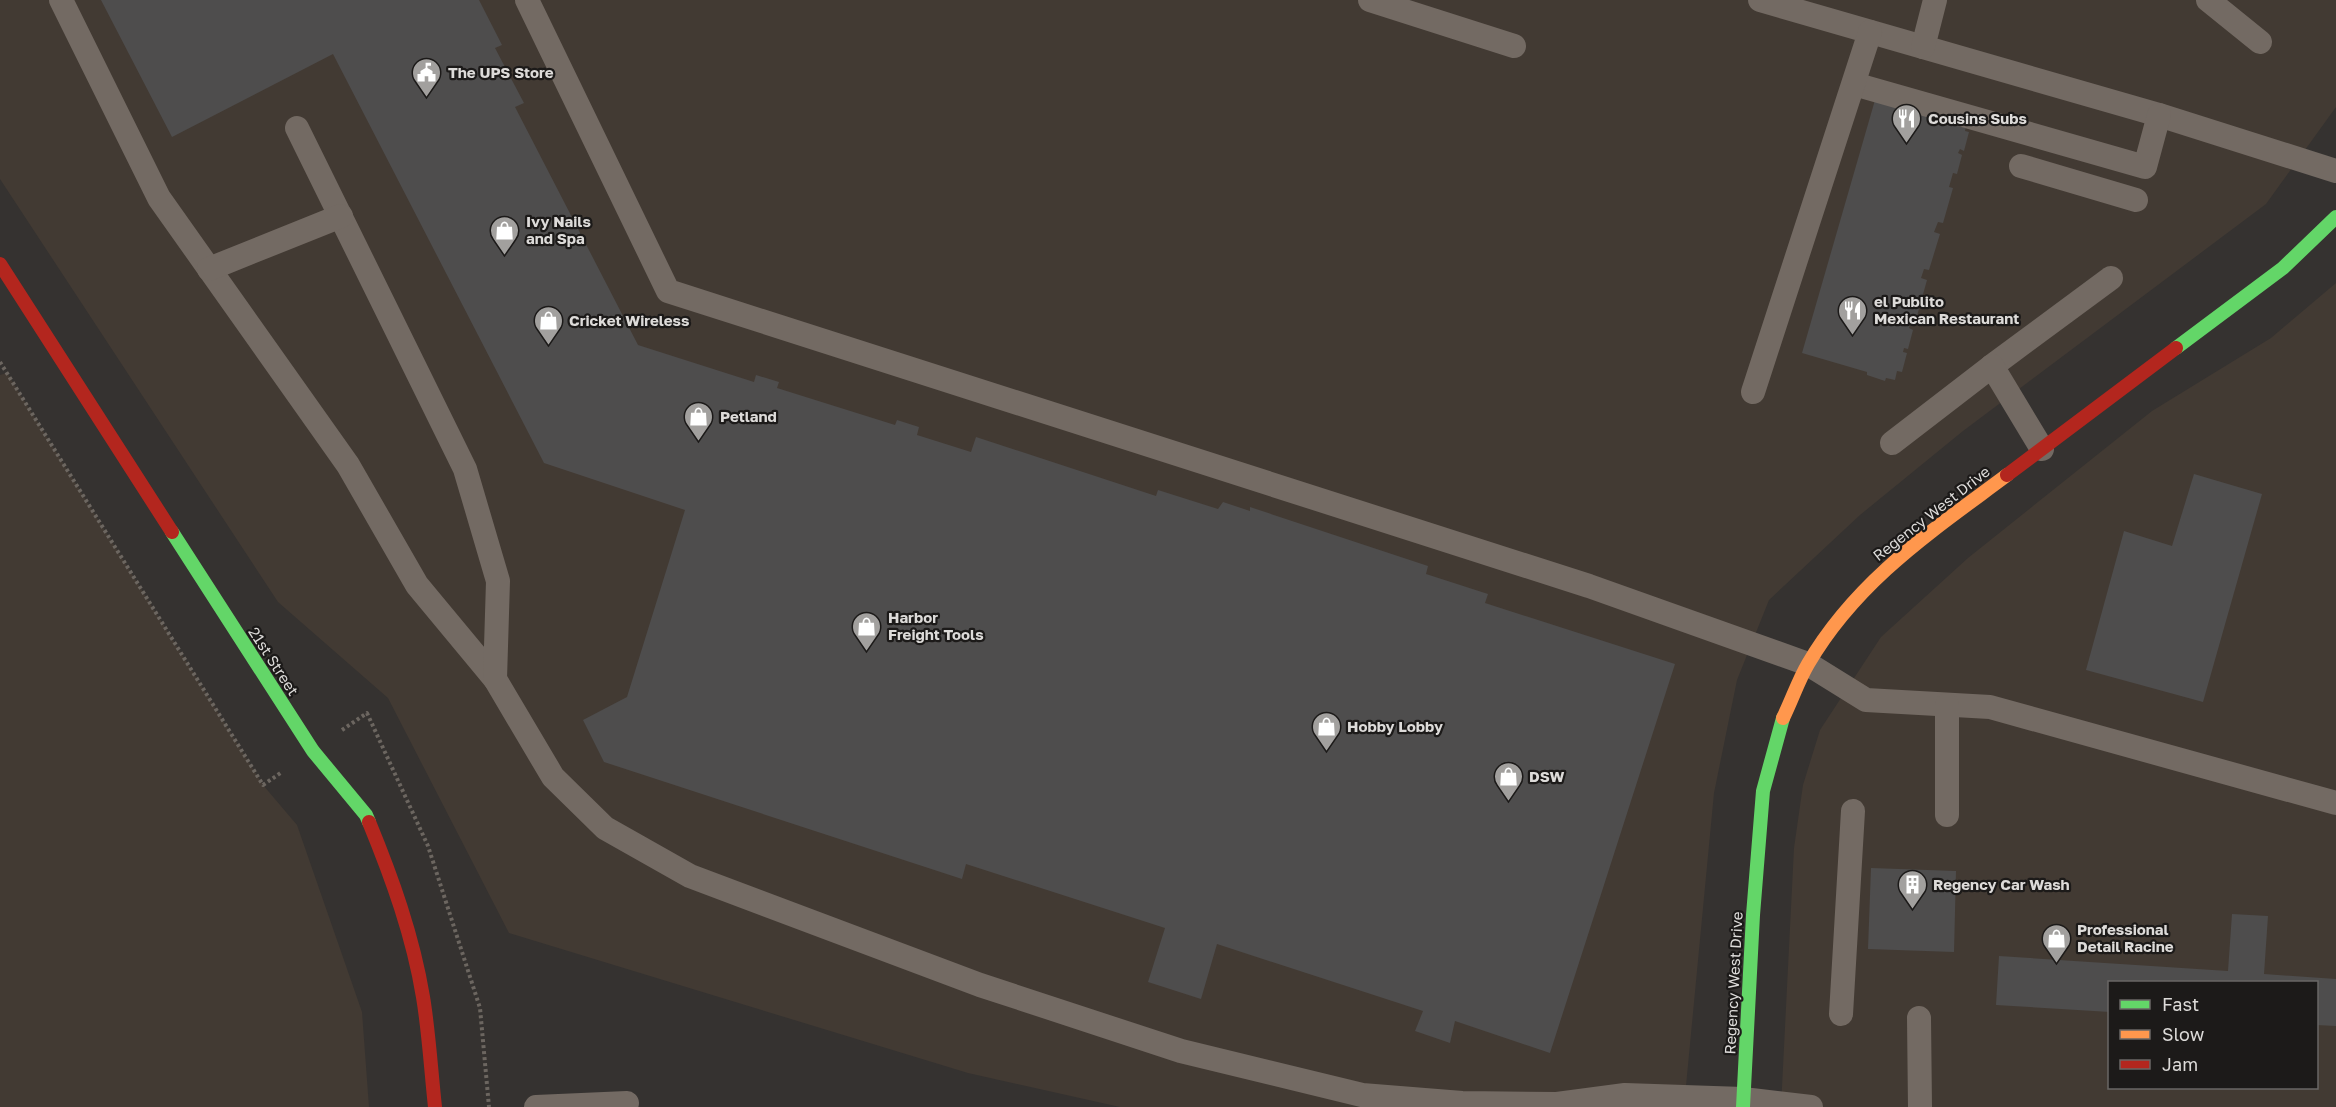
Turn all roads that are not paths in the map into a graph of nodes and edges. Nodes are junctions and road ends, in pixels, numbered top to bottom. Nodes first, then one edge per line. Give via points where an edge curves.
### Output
1 (61, 0) edge
2 (527, 0) edge
3 (1370, 0) edge
4 (1760, 0) edge
5 (1935, 0) edge
6 (2208, 0) edge
7 (1797, 5) edge
8 (1870, 32) junction
9 (2260, 42) dead end
10 (1514, 46) dead end
11 (1923, 47) junction
12 (1854, 84) junction
13 (2159, 115) junction
14 (297, 128) dead end
15 (2021, 166) dead end
16 (2336, 171) edge
17 (2136, 200) dead end
18 (341, 216) junction
19 (2336, 217) edge
20 (0, 264) edge
21 (209, 269) junction
22 (2111, 278) dead end
23 (1992, 366) junction
24 (1753, 392) dead end
25 (1892, 443) dead end
26 (2042, 449) junction
27 (1808, 664) junction
28 (495, 679) junction
29 (1947, 705) junction
30 (2336, 803) edge
31 (1853, 811) dead end
32 (1947, 815) dead end
33 (1842, 1014) dead end
34 (1919, 1018) dead end
35 (627, 1103) dead end
36 (1743, 1103) edge
37 (435, 1107) edge
38 (536, 1107) edge
39 (1811, 1107) edge
40 (1920, 1107) edge

1 - 21 lane via 159,198
2 - 27 lane via 668,291 1578,582
3 - 10 lane
4 - 7 lane
5 - 11 lane
6 - 9 lane
7 - 8 lane
8 - 11 lane
8 - 12 lane
11 - 13 lane
12 - 13 lane via 2145,167
12 - 24 lane
13 - 16 lane
14 - 18 lane
15 - 17 lane
18 - 21 lane
18 - 28 lane via 465,469 498,581
19 - 26 street, Regency West Drive via 2283,268
20 - 37 street, 21st Street via 313,751 366,815 409,934 423,997
21 - 28 lane via 348,465 417,585
22 - 23 lane
23 - 25 lane
23 - 26 lane
26 - 27 street, Regency West Drive via 1895,559 1848,607
27 - 29 lane via 1866,700
27 - 36 street, Regency West Drive via 1780,726 1763,791
28 - 36 lane via 553,777 604,828 690,876 980,985 1180,1051 1362,1095 1462,1103 1557,1104 1625,1095
29 - 30 lane via 1990,707
29 - 32 lane
31 - 33 lane
34 - 40 lane
35 - 38 lane
36 - 39 lane

